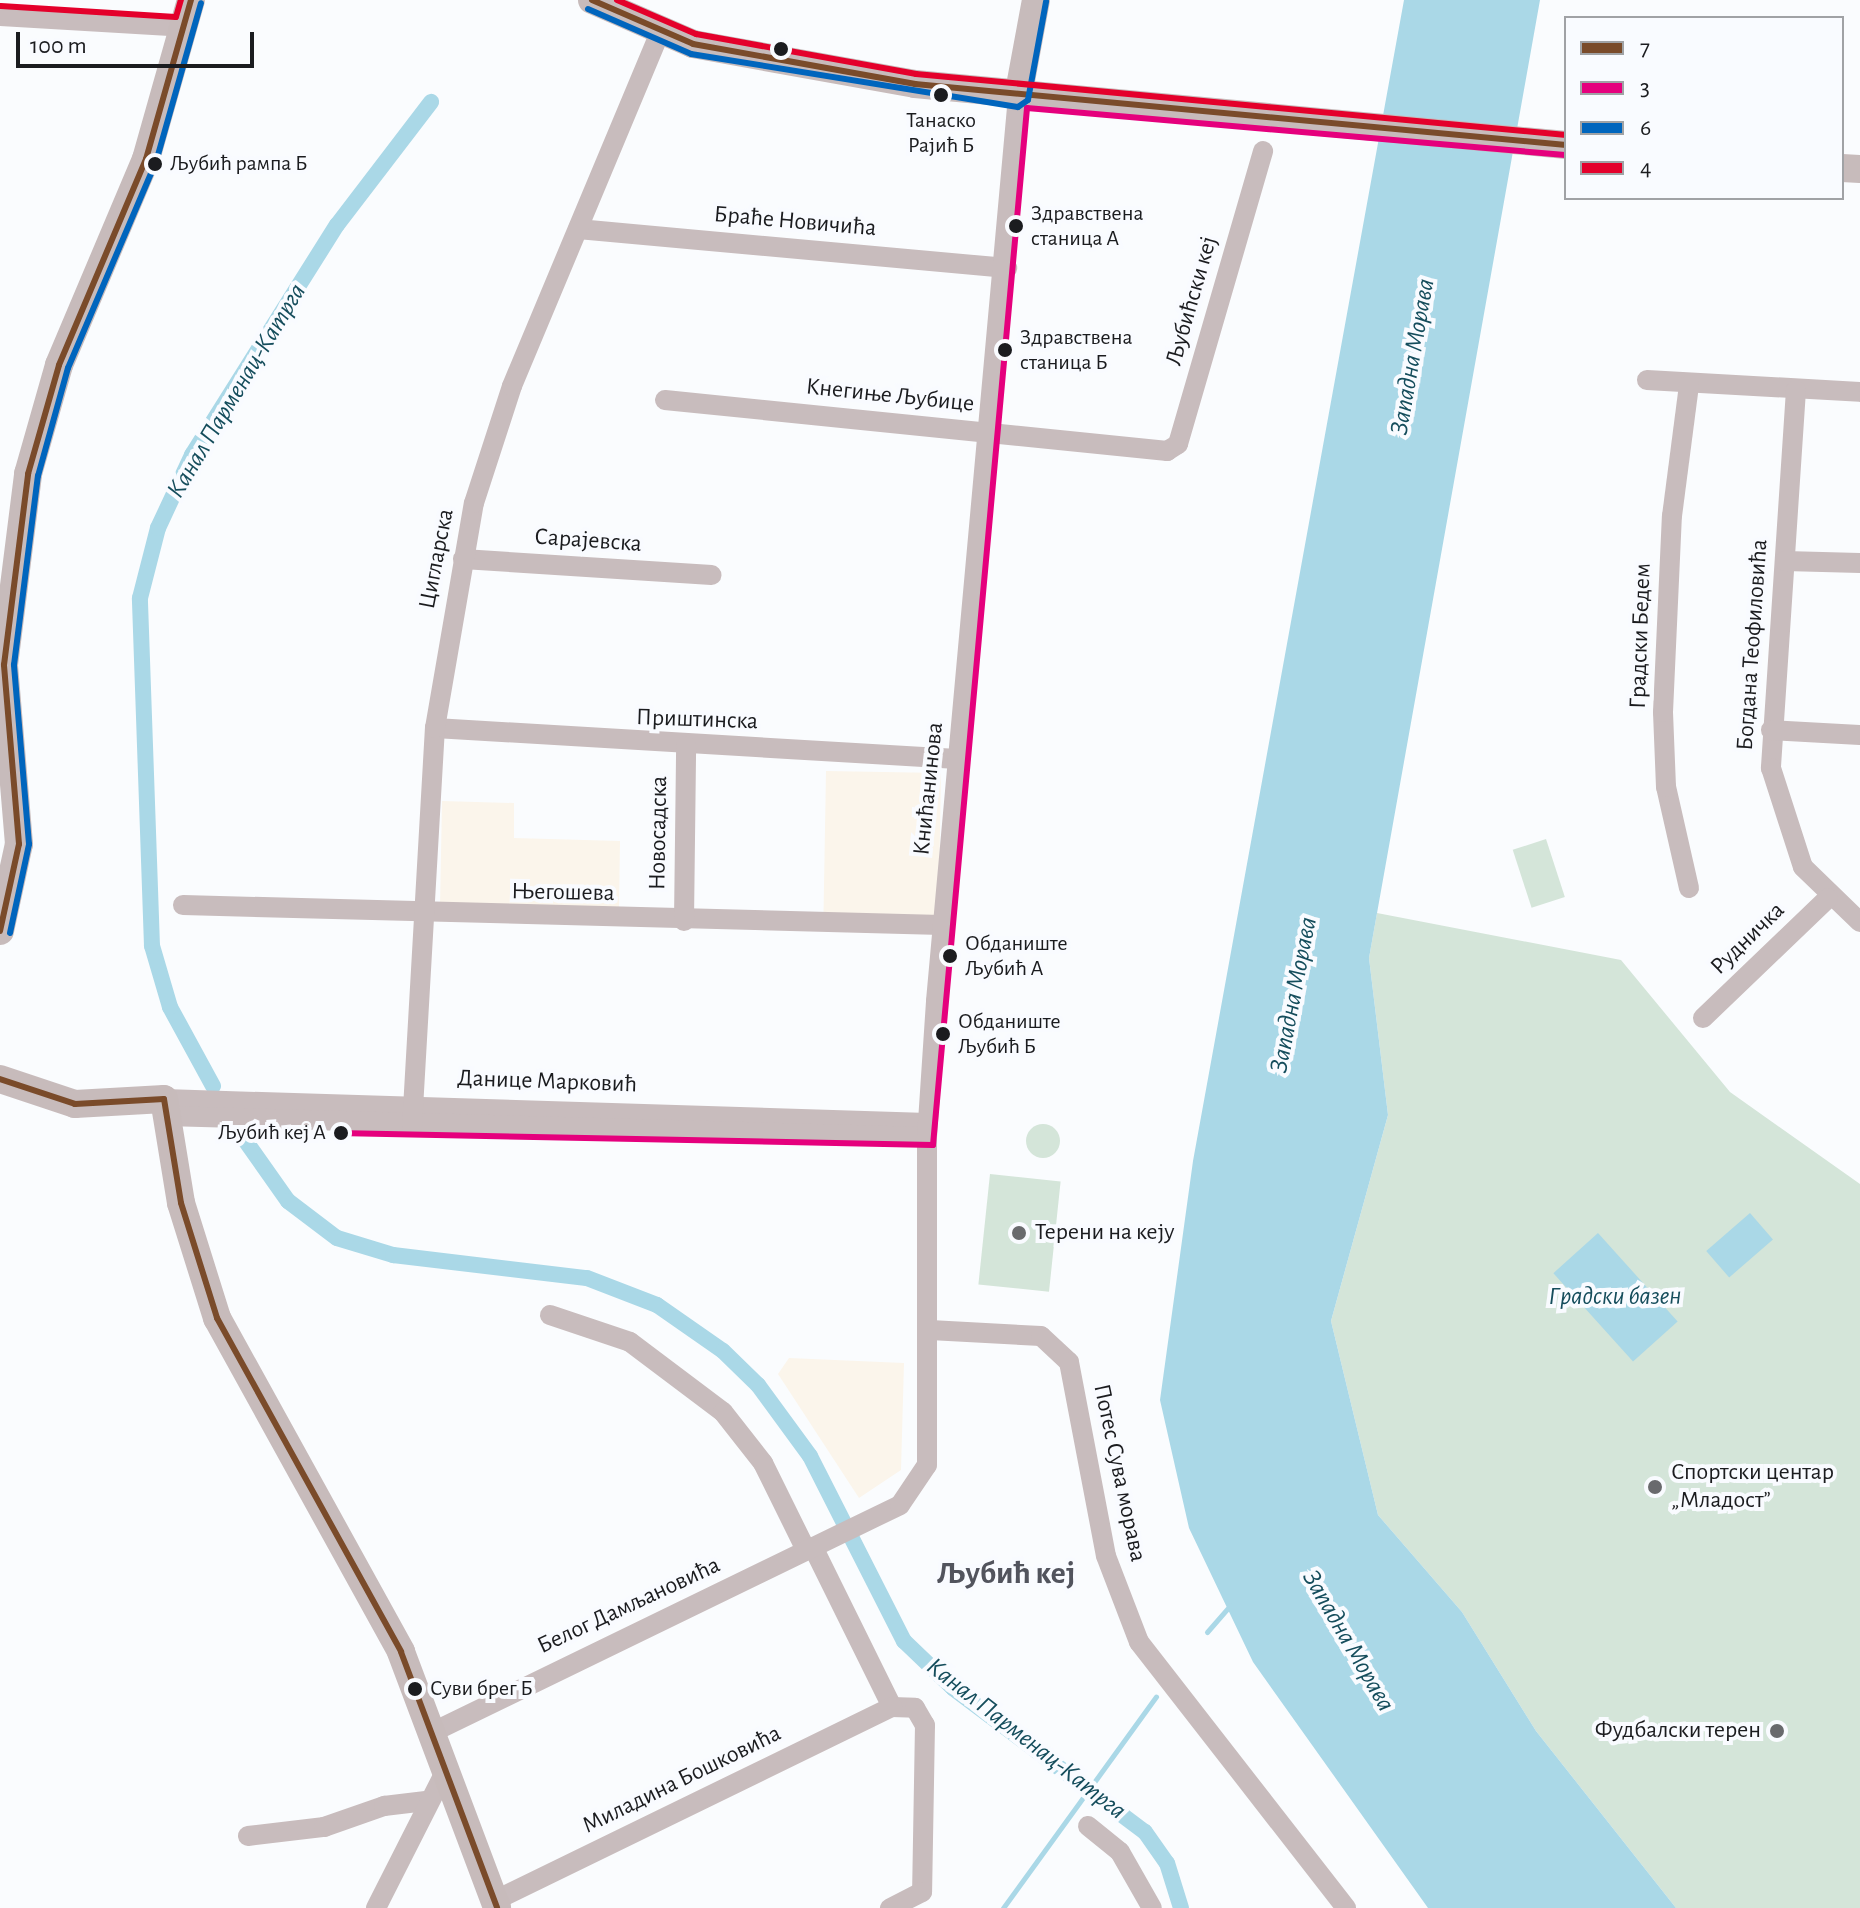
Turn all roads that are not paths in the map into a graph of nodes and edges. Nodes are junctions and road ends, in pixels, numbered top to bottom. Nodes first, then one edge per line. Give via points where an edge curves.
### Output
1 (592, 0) edge
2 (1036, 0) edge
3 (187, 13) edge
4 (0, 16) edge
5 (659, 35) junction
6 (1018, 97) junction
7 (1564, 145) edge
8 (1263, 151) dead end
9 (578, 229) junction
10 (1007, 268) junction
11 (1647, 380) dead end
12 (1689, 385) junction
13 (1796, 390) junction
14 (1860, 392) edge
15 (665, 400) dead end
16 (992, 432) junction
17 (1156, 452) joint
18 (463, 559) junction
19 (1785, 561) junction
20 (1860, 563) edge
21 (711, 575) dead end
22 (435, 728) junction
23 (1771, 730) junction
24 (1860, 735) edge
25 (686, 746) junction
26 (957, 759) junction
27 (1689, 888) dead end
28 (1828, 898) junction
29 (183, 905) dead end
30 (420, 916) junction
31 (684, 921) junction
32 (1860, 922) edge
33 (942, 925) junction
34 (0, 931) edge
35 (1703, 1018) dead end
36 (0, 1079) edge
37 (411, 1103) junction
38 (164, 1108) junction
39 (412, 1126) junction
40 (928, 1130) junction
41 (550, 1315) dead end
42 (930, 1330) junction
43 (918, 1486) joint
44 (810, 1548) junction
45 (892, 1707) junction
46 (433, 1732) junction
47 (446, 1770) junction
48 (426, 1801) junction
49 (1088, 1826) dead end
50 (248, 1836) dead end
51 (922, 1893) edge
52 (495, 1904) edge
53 (376, 1908) edge
54 (890, 1908) edge
55 (1152, 1908) edge
56 (1346, 1908) edge

1 - 5 main road
2 - 6 main road
3 - 4 street
3 - 34 main road via 146,159 63,354 28,474 4,665 19,844
5 - 6 main road via 804,66
5 - 9 street, Цигларска
6 - 7 main road
6 - 10 street, Книћанинова
8 - 17 street, Љубићски кеј via 1178,444
9 - 10 street, Браће Новичића
9 - 18 street, Цигларска via 512,386
10 - 16 street, Книћанинова
11 - 12 street
12 - 13 street
12 - 27 street, Градски Бедем via 1672,516 1663,712 1666,787
13 - 14 street
13 - 19 street, Богдана Теофиловића
15 - 16 street, Кнегиње Љубице
16 - 17 street, Кнегиње Љубице
16 - 26 street, Книћанинова
18 - 21 street, Сарајевска
18 - 22 street, Цигларска
19 - 20 street
19 - 23 street, Богдана Теофиловића
22 - 25 street, Приштинска
22 - 30 street, Цигларска
23 - 24 street
23 - 28 street, Богдана Теофиловића via 1771,768 1788,839
25 - 26 street, Приштинска
25 - 31 street, Новосадска
26 - 33 street, Книћанинова
28 - 32 street, Богдана Теофиловића
28 - 35 street, Рудничка
29 - 30 street, Његошева
30 - 31 street, Његошева
30 - 37 street, Цигларска
31 - 33 street, Његошева
33 - 40 street, Книћанинова
36 - 38 main road via 75,1104
37 - 38 street, Данице Марковић
37 - 39 street, Цигларска
37 - 40 street, Данице Марковић
38 - 39 street, Данице Марковић
38 - 46 main road via 185,1218 217,1318 389,1629
39 - 40 street, Данице Марковић
40 - 42 street, Книћанинова
41 - 44 street via 630,1342 723,1412 763,1463
42 - 43 street, Книћанинова via 927,1465
42 - 56 street, Потес Сува морава via 1041,1336 1069,1362 1106,1556 1139,1642
43 - 44 street, Белог Дамљановића via 900,1505
44 - 45 street
44 - 46 street, Белог Дамљановића
45 - 51 street via 915,1708 925,1725
45 - 52 street, Миладина Бошковића
46 - 47 main road
47 - 48 street
47 - 52 main road
48 - 50 street via 384,1806 324,1827
48 - 53 street
49 - 55 street via 1120,1852
51 - 54 street

